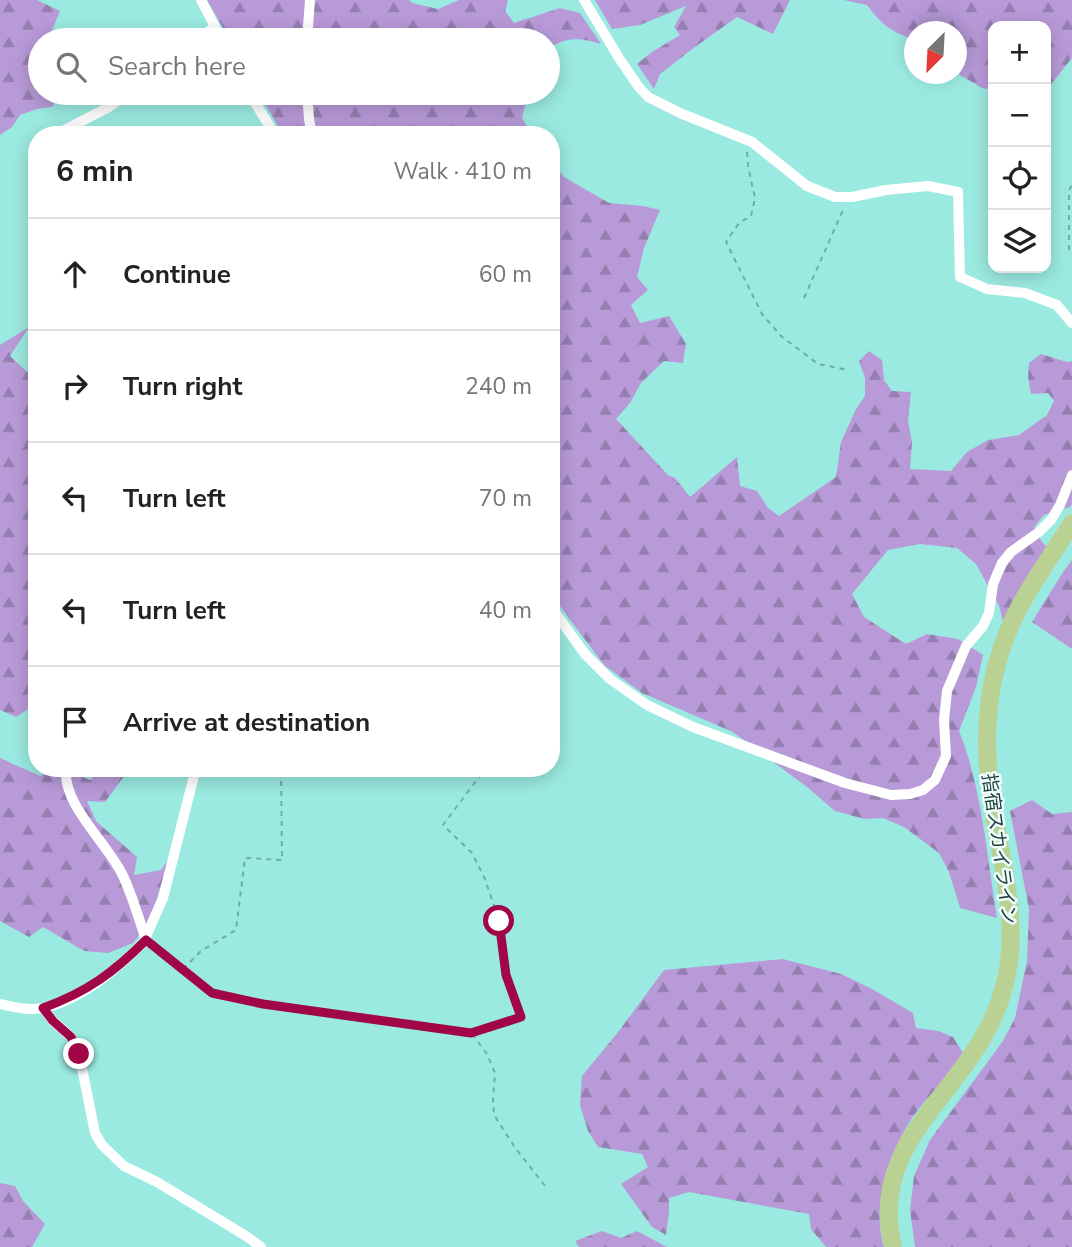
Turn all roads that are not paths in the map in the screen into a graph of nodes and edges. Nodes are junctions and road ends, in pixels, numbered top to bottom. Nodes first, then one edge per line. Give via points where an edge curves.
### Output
1 (201, 0) edge
2 (310, 0) edge
3 (584, 0) edge
4 (215, 27) edge
5 (308, 28) edge
6 (112, 105) edge
7 (256, 105) edge
8 (308, 105) edge
9 (72, 126) edge
10 (269, 126) edge
11 (310, 126) edge
12 (1072, 323) edge
13 (1072, 475) edge
14 (1072, 523) edge
15 (560, 619) edge
16 (67, 777) edge
17 (194, 777) edge
18 (146, 940) junction
19 (0, 1004) edge
20 (43, 1008) junction
21 (261, 1247) edge
22 (893, 1247) edge

1 - 4 street
2 - 5 street
3 - 12 street via 648,97 752,142 807,186 835,197 928,186 958,192 960,277 987,289 1025,293 1057,305
6 - 9 street
7 - 10 street
8 - 11 street
13 - 15 street via 1051,520 1002,563 984,626 966,646 947,691 946,756 935,780 910,794 891,795 845,783 693,727 648,705 610,679
14 - 22 main road, 指宿スカイライン via 1008,633 989,700 987,772 1012,931 1006,981 981,1041 922,1120 901,1157 890,1189
16 - 18 street via 84,820 124,877
17 - 18 street via 166,886
18 - 20 street via 108,975
19 - 20 street
20 - 21 street via 71,1037 79,1054 95,1133 102,1145 124,1166

